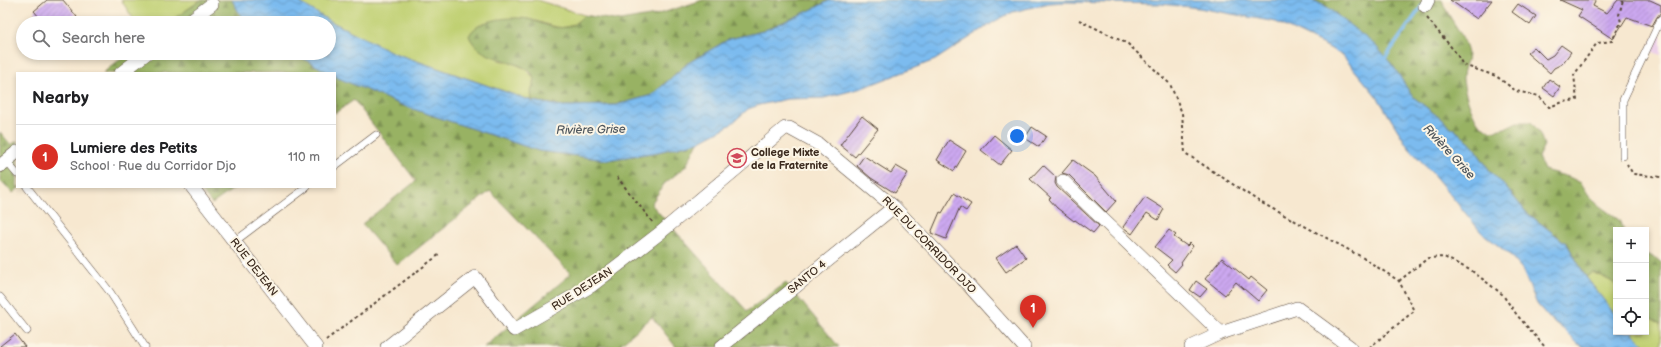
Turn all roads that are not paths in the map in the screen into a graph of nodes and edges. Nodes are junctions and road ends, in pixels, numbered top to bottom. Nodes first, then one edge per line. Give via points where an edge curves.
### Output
1 (212, 4) dead end
2 (196, 16) edge
3 (1661, 19) edge
4 (139, 60) edge
5 (122, 72) edge
6 (785, 128) joint
7 (376, 135) dead end
8 (16, 153) edge
9 (1623, 156) road end
10 (3, 163) edge
11 (336, 165) edge
12 (16, 173) edge
13 (1063, 180) dead end
14 (28, 188) edge
15 (193, 188) edge
16 (306, 188) edge
17 (894, 207) junction
18 (234, 242) junction
19 (0, 297) edge
20 (27, 331) dead end
21 (1221, 333) junction
22 (320, 345) edge
23 (145, 347) edge
24 (387, 347) edge
25 (721, 347) edge
26 (1024, 347) edge
27 (1191, 347) edge
28 (1350, 347) edge

1 - 2 street
3 - 9 lane via 1623,100
4 - 5 street
6 - 17 street, RUE DU CORRIDOR DJO via 818,144
6 - 24 street, RUE DEJEAN via 660,233 591,286 514,330 475,277
7 - 11 lane
8 - 10 street
10 - 12 lane
13 - 21 street
14 - 23 lane via 110,292
15 - 18 street, RUE DEJEAN
16 - 18 lane
17 - 25 street, SANTO 4
17 - 26 street, RUE DU CORRIDOR DJO
18 - 22 street, RUE DEJEAN
19 - 20 lane
21 - 27 street
21 - 28 street via 1297,308

